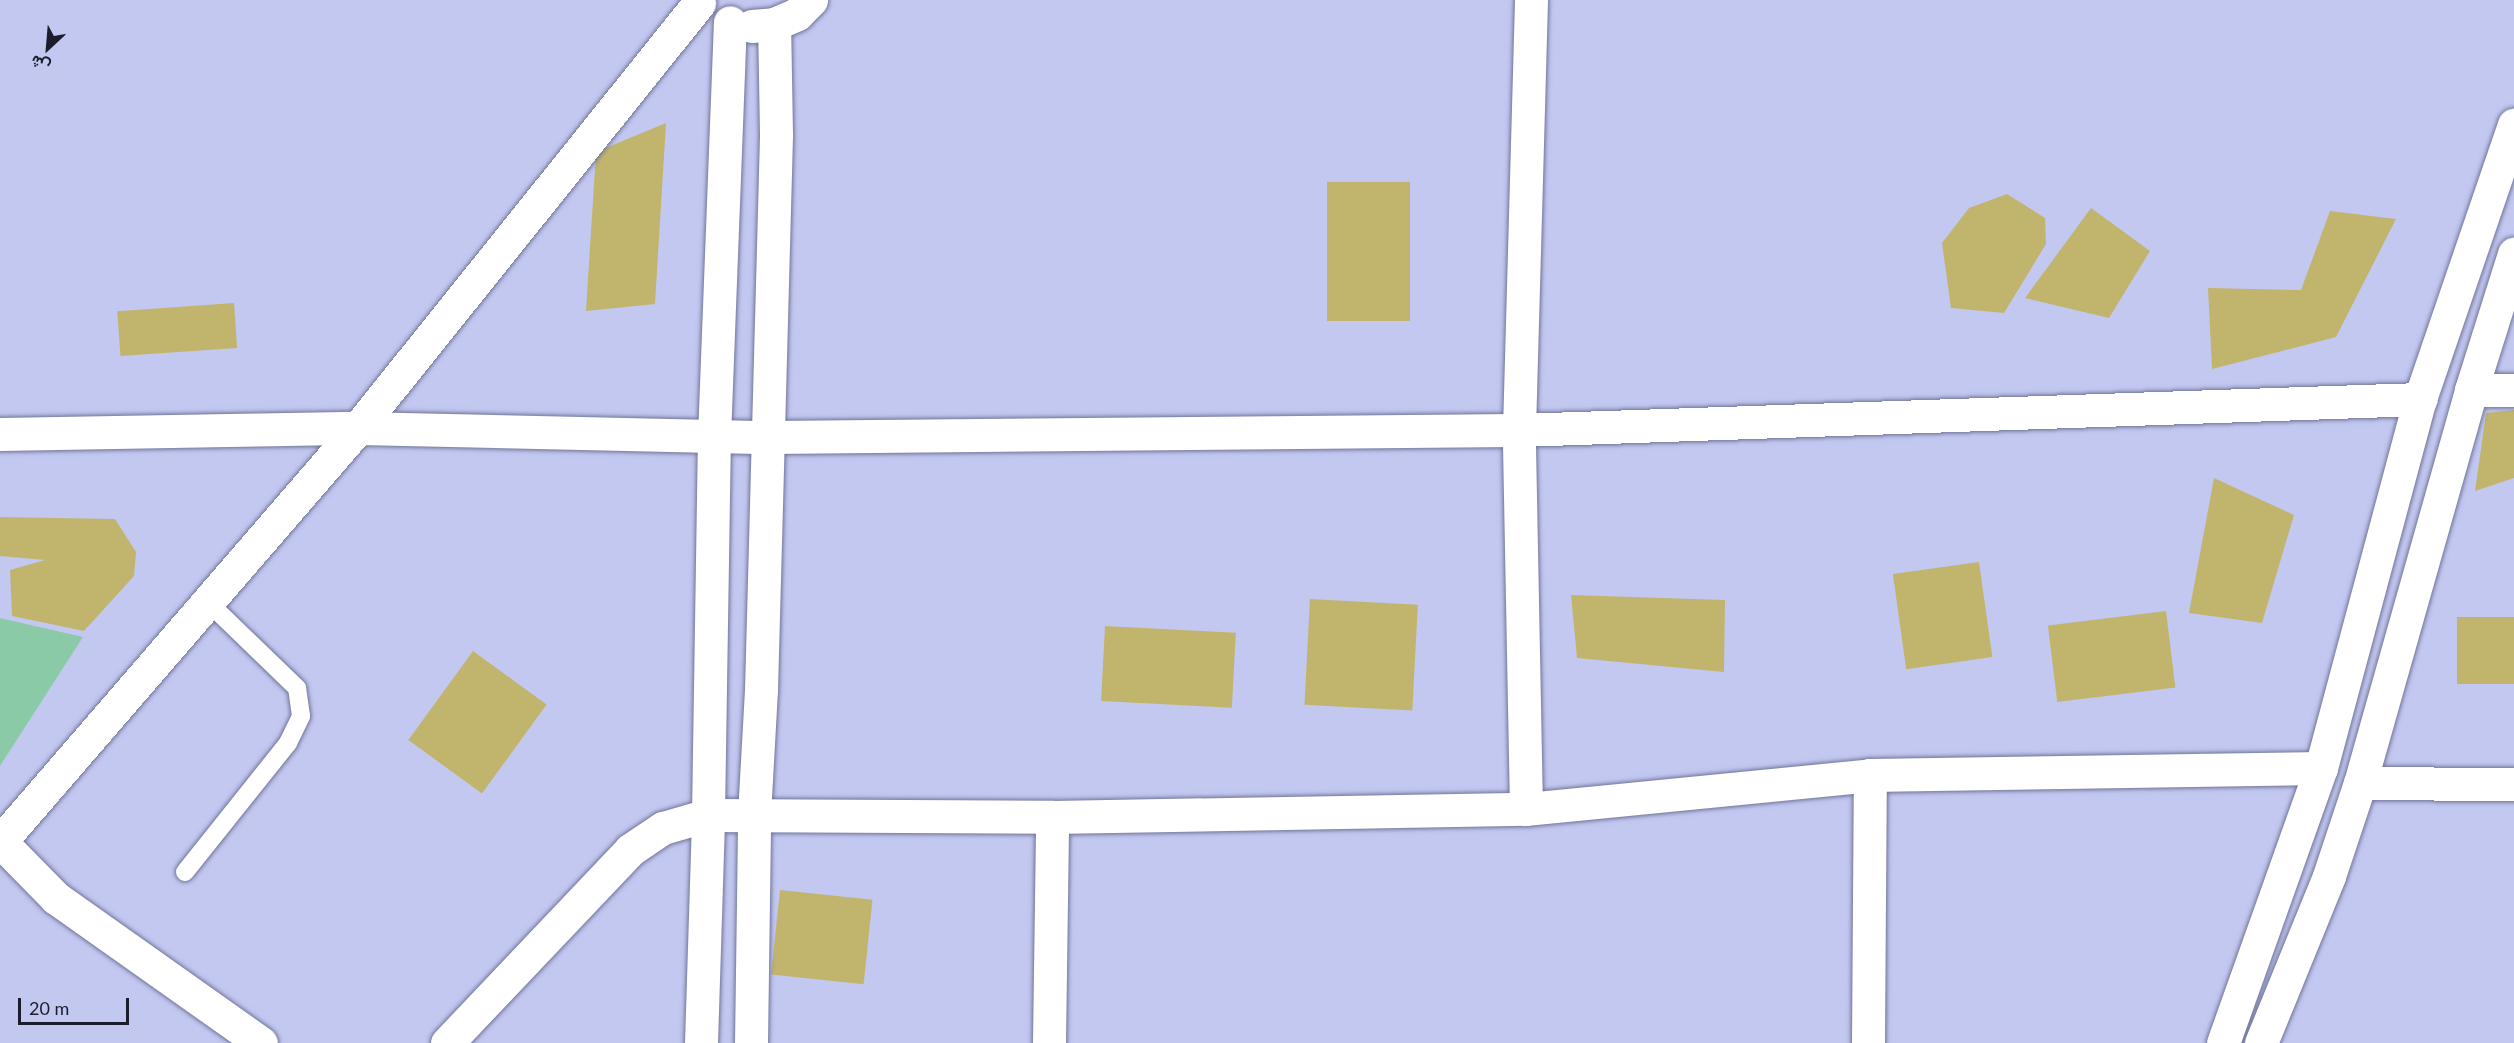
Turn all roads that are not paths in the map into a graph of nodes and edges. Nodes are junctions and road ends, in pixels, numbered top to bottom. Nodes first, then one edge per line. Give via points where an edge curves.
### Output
1 (811, 0) edge
2 (1532, 0) edge
3 (698, 2) edge
4 (730, 22) junction
5 (774, 24) junction
6 (2514, 125) edge
7 (2514, 254) edge
8 (2471, 390) junction
9 (2514, 390) edge
10 (2420, 399) junction
11 (358, 428) junction
12 (1519, 430) junction
13 (0, 434) edge
14 (714, 437) junction
15 (769, 437) junction
16 (208, 602) junction
17 (2321, 768) junction
18 (1870, 776) junction
19 (2360, 783) junction
20 (2514, 784) edge
21 (1526, 809) junction
22 (708, 815) junction
23 (754, 815) junction
24 (1052, 817) junction
25 (0, 842) edge
26 (185, 872) dead end
27 (261, 1043) edge
28 (447, 1043) edge
29 (701, 1043) edge
30 (751, 1043) edge
31 (1049, 1043) edge
32 (1868, 1043) edge
33 (2223, 1043) edge
34 (2261, 1043) edge

1 - 5 street via 797,14
2 - 12 street
3 - 4 street via 713,15
3 - 11 street
4 - 5 street via 748,26
4 - 14 street
5 - 15 street via 776,134
6 - 10 street
7 - 8 street
8 - 9 street
8 - 19 street
10 - 12 street
10 - 17 street
11 - 13 street
11 - 14 street
11 - 16 street
12 - 15 street
12 - 21 street
14 - 15 street
14 - 22 street
15 - 23 street
16 - 25 street
16 - 26 lane via 297,688 301,716 288,743
17 - 18 street
17 - 33 street
18 - 21 street
18 - 32 street
19 - 20 street
19 - 34 street via 2328,876
21 - 24 street
22 - 23 street
22 - 28 street via 663,828 630,850
22 - 29 street
23 - 24 street
23 - 30 street
24 - 31 street
25 - 27 street via 56,898

